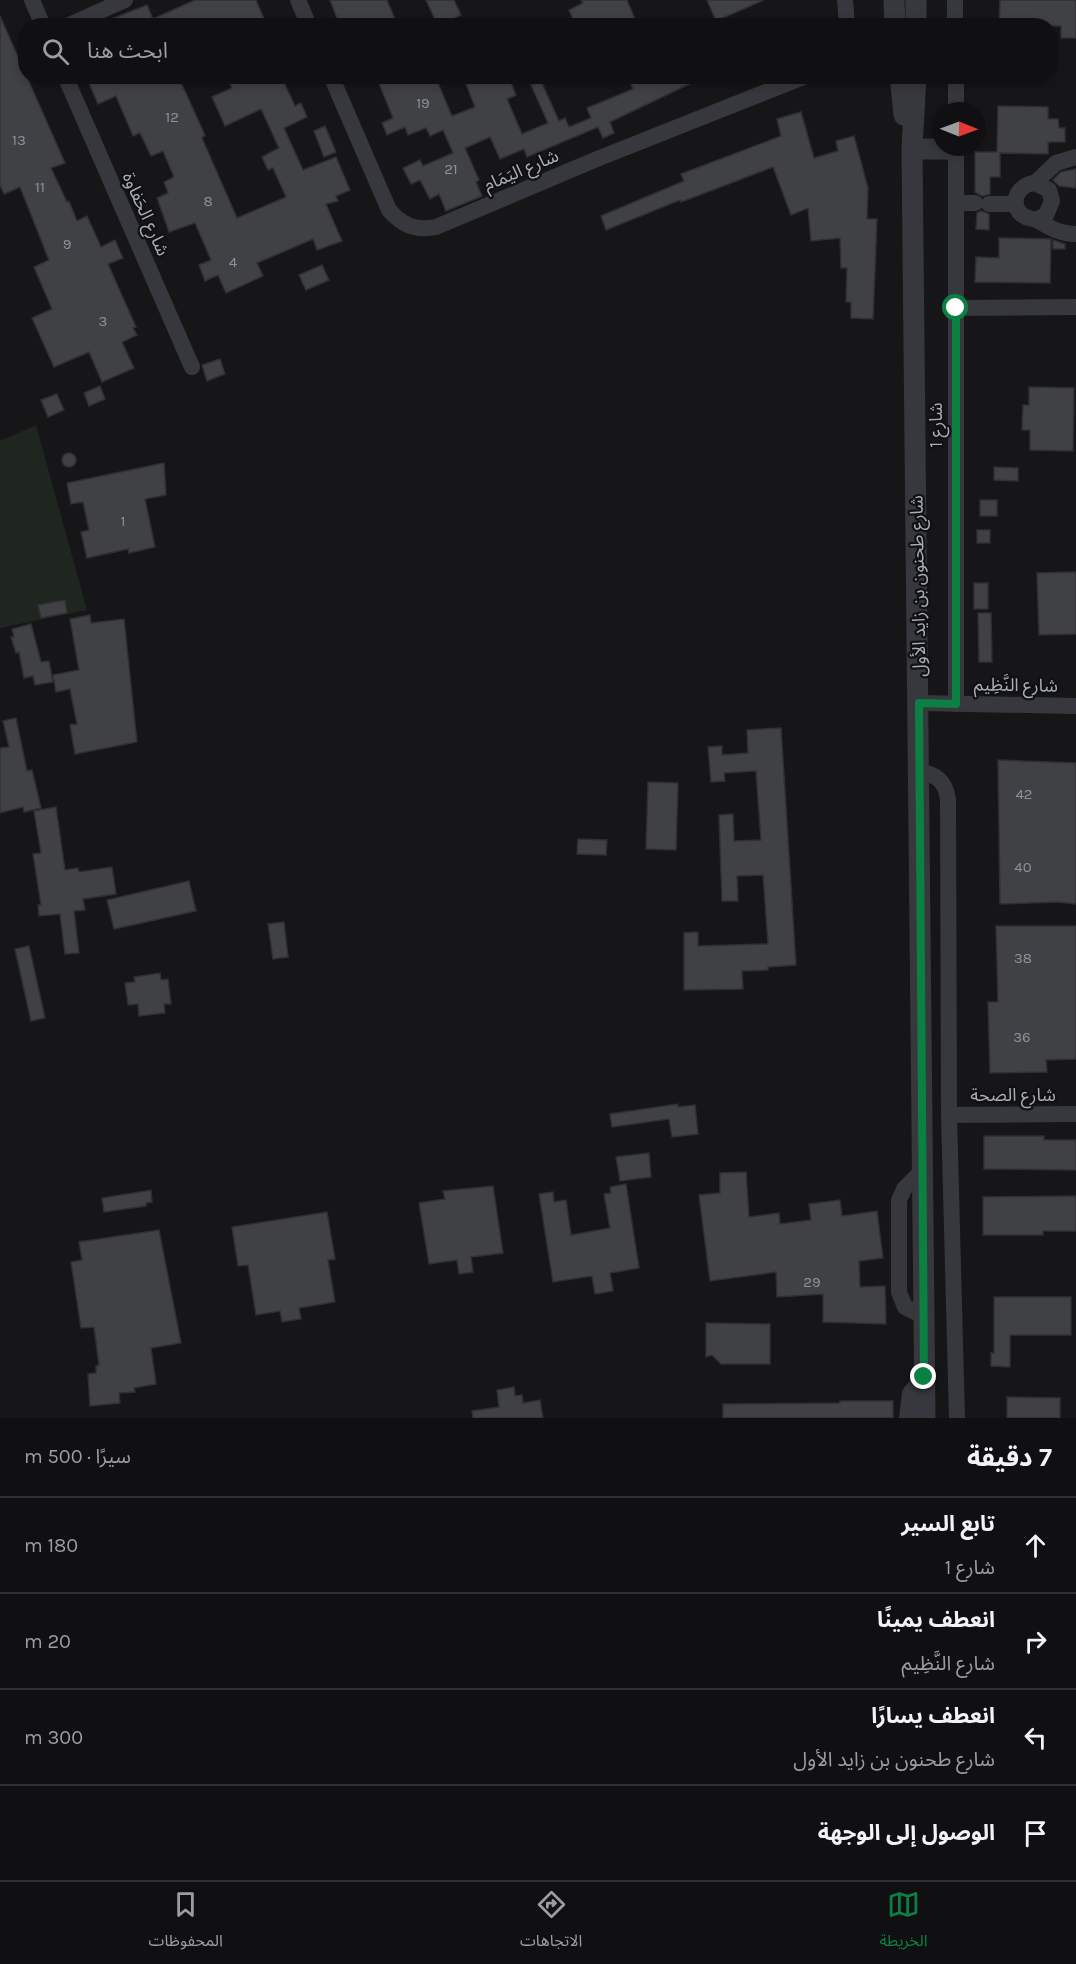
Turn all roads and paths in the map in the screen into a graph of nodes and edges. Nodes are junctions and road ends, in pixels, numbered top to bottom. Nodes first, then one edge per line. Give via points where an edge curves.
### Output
1 (32, 0) edge
2 (125, 0) edge
3 (298, 0) edge
4 (845, 0) edge
5 (894, 0) edge
6 (916, 0) edge
7 (955, 0) edge
8 (40, 18) edge
9 (85, 18) edge
10 (306, 18) edge
11 (846, 18) edge
12 (895, 18) edge
13 (916, 18) edge
14 (955, 18) edge
15 (68, 84) edge
16 (334, 84) edge
17 (786, 84) edge
18 (901, 84) edge
19 (916, 84) edge
20 (956, 84) edge
21 (956, 102) edge
22 (912, 149) junction
23 (932, 149) edge
24 (956, 156) edge
25 (1076, 157) edge
26 (1035, 183) junction
27 (956, 203) junction
28 (1016, 204) junction
29 (1036, 220) junction
30 (1076, 234) edge
31 (1076, 307) edge
32 (956, 308) junction
33 (192, 367) dead end
34 (919, 703) junction
35 (956, 704) junction
36 (1076, 706) edge
37 (918, 771) junction
38 (950, 1114) junction
39 (1076, 1114) edge
40 (924, 1377) junction
41 (907, 1418) edge
42 (925, 1418) edge
43 (957, 1418) edge

1 - 8 street
2 - 9 street
3 - 10 street
4 - 11 street
5 - 12 street
6 - 13 street
7 - 14 street
15 - 33 street, شارع الحَفاوة
16 - 17 street, شارع اليَمَام via 389,210 411,228 424,230
18 - 22 street, شارع طحنون بن زايد الأول via 905,127
19 - 22 street, شارع طحنون بن زايد الأول
20 - 21 street
22 - 23 street
22 - 34 street, شارع طحنون بن زايد الأول
24 - 27 street, شارع 1
25 - 26 street via 1056,163
26 - 28 street via 1020,189
26 - 29 street via 1049,190 1052,201 1046,215
27 - 28 street
27 - 32 street, شارع 1
28 - 29 street via 1021,214
29 - 30 street via 1056,232
31 - 32 street
32 - 35 street, شارع 1
34 - 35 street, شارع النَّظِيم
34 - 37 street, شارع طحنون بن زايد الأول
35 - 36 street, شارع النَّظِيم
37 - 38 street via 939,779 948,800
37 - 40 street, شارع طحنون بن زايد الأول
38 - 39 street, شارع الصحة
38 - 43 street
40 - 41 street via 910,1393
40 - 42 street, شارع طحنون بن زايد الأول

